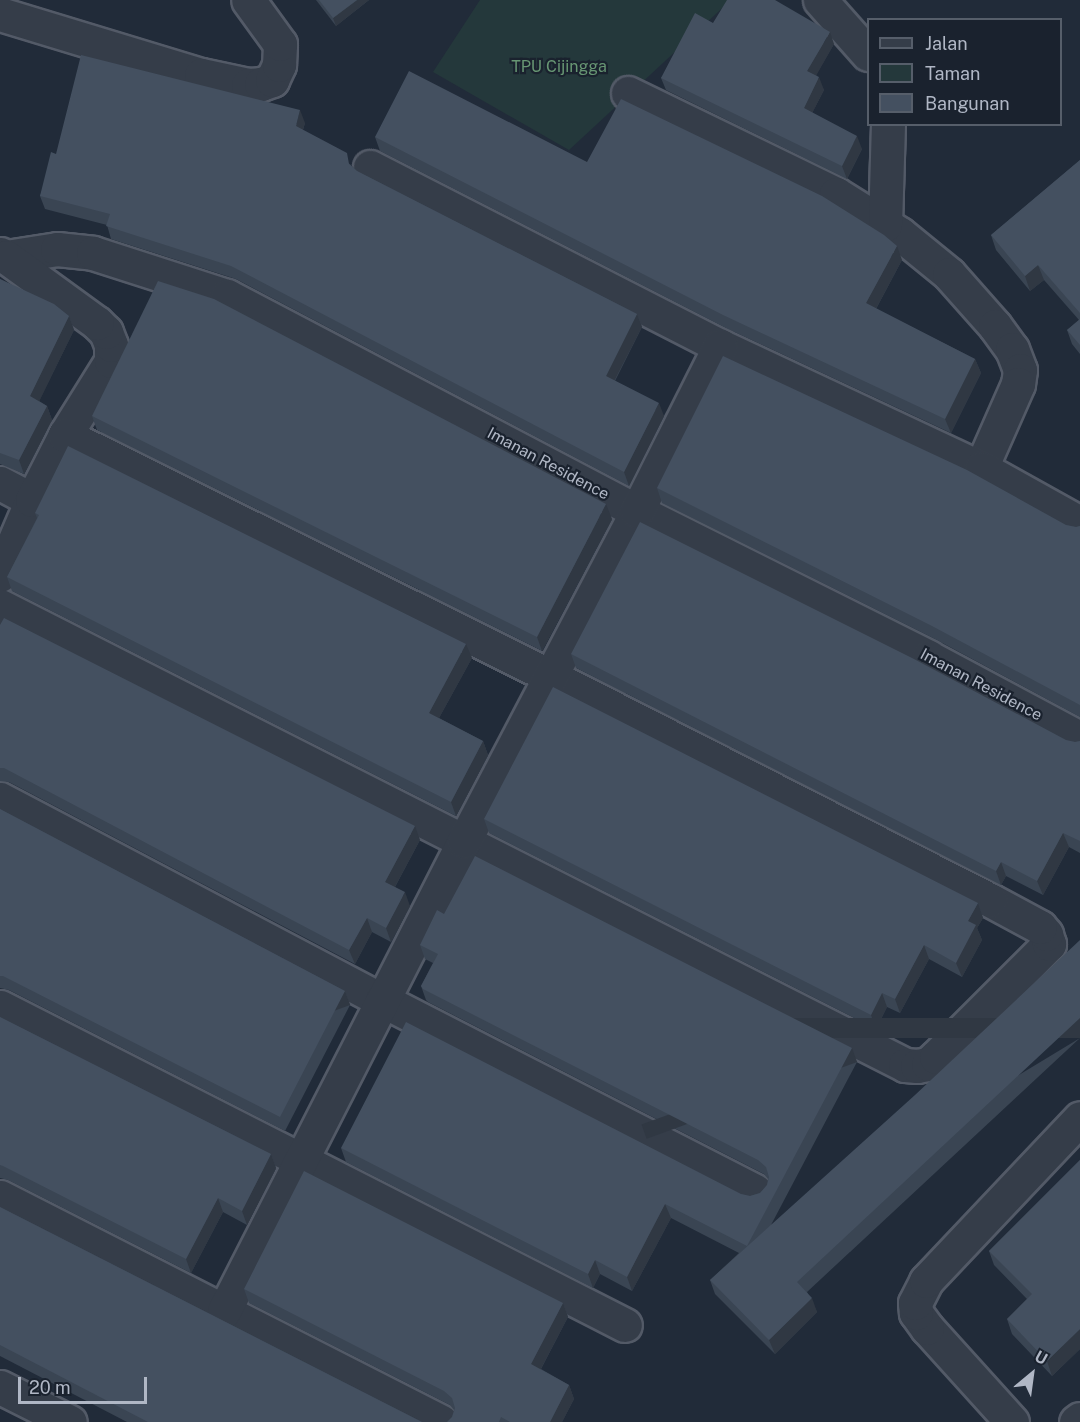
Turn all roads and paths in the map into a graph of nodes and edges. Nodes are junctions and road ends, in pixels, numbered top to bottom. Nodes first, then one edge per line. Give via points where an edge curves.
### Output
1 (248, 0) edge
2 (820, 0) edge
3 (0, 14) edge
4 (867, 53) edge
5 (628, 93) dead end
6 (888, 126) edge
7 (370, 167) dead end
8 (885, 225) junction
9 (3, 255) edge
10 (720, 346) junction
11 (65, 435) junction
12 (981, 468) junction
13 (0, 483) edge
14 (32, 500) junction
15 (637, 511) junction
16 (1080, 523) edge
17 (0, 575) edge
18 (0, 606) edge
19 (550, 676) junction
20 (1080, 738) edge
21 (0, 799) edge
22 (464, 841) junction
23 (382, 1000) junction
24 (0, 1007) edge
25 (1080, 1118) edge
26 (301, 1159) junction
27 (755, 1191) dead end
28 (0, 1197) edge
29 (224, 1311) junction
30 (625, 1325) dead end
31 (0, 1387) edge
32 (1080, 1419) edge
33 (70, 1422) edge
34 (441, 1422) edge
35 (1012, 1422) edge
36 (1076, 1422) edge

1 - 3 street via 280,44 279,65 272,80 261,84 201,75
2 - 4 street
5 - 8 street via 836,194
6 - 8 street
7 - 10 street
8 - 12 street via 949,274 1012,349 1020,370 1018,384
9 - 11 street via 97,323 111,345 111,361
9 - 15 street, Imanan Residence via 57,249 93,253 227,296
10 - 12 street
10 - 15 street
11 - 14 street
11 - 19 street
12 - 16 street
13 - 14 street
14 - 17 street
15 - 19 street
15 - 20 street, Imanan Residence
18 - 22 street
19 - 22 street
19 - 22 street via 990,900 1040,927 1049,944 928,1064 905,1065
21 - 23 street
22 - 23 street
23 - 26 street
23 - 27 street
24 - 26 street
25 - 35 street via 926,1281 915,1303 916,1313 927,1328
26 - 29 street
26 - 30 street
28 - 29 street
29 - 34 street
31 - 33 street
32 - 36 street

